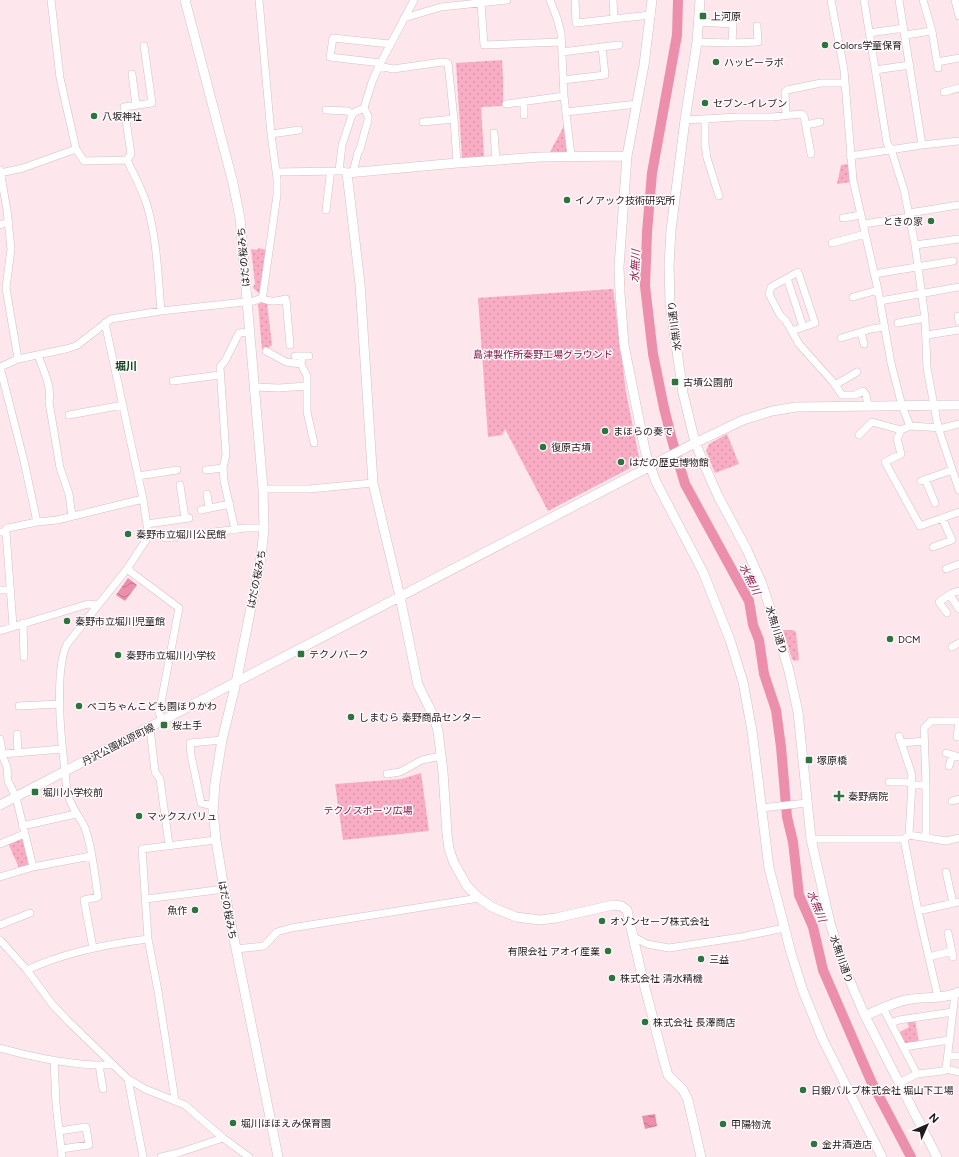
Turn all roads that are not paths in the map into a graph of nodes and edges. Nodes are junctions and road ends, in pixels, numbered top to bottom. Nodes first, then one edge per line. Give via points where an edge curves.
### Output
1 (51, 0) edge
2 (185, 0) edge
3 (259, 0) edge
4 (414, 0) edge
5 (507, 0) edge
6 (550, 0) edge
7 (575, 0) edge
8 (613, 0) edge
9 (652, 0) edge
10 (700, 0) edge
11 (831, 0) edge
12 (864, 0) edge
13 (899, 0) edge
14 (923, 0) edge
15 (955, 0) edge
16 (481, 4) junction
17 (651, 15) junction
18 (959, 16) edge
19 (404, 18) junction
20 (614, 19) junction
21 (699, 22) junction
22 (758, 26) dead end
23 (904, 28) junction
24 (932, 31) junction
25 (869, 33) junction
26 (905, 35) junction
27 (561, 42) junction
28 (696, 42) junction
29 (732, 43) junction
30 (390, 44) junction
31 (619, 45) dead end
32 (144, 46) dead end
33 (602, 47) junction
34 (562, 52) junction
35 (959, 58) edge
36 (380, 64) junction
37 (910, 65) junction
38 (875, 70) junction
39 (132, 74) dead end
40 (563, 80) junction
41 (845, 83) junction
42 (959, 88) edge
43 (948, 89) dead end
44 (564, 96) junction
45 (524, 102) junction
46 (506, 104) dead end
47 (637, 104) junction
48 (136, 105) junction
49 (364, 108) junction
50 (326, 110) dead end
51 (566, 112) junction
52 (352, 115) junction
53 (524, 115) dead end
54 (786, 115) junction
55 (705, 118) junction
56 (454, 119) junction
57 (685, 120) junction
58 (424, 122) dead end
59 (820, 122) dead end
60 (806, 125) junction
61 (299, 130) dead end
62 (494, 133) dead end
63 (271, 134) junction
64 (959, 141) edge
65 (922, 145) junction
66 (76, 149) junction
67 (891, 149) junction
68 (811, 154) dead end
69 (571, 156) junction
70 (628, 156) junction
71 (850, 156) junction
72 (127, 160) junction
73 (496, 160) junction
74 (458, 163) junction
75 (0, 170) edge
76 (330, 171) junction
77 (276, 172) junction
78 (347, 172) junction
79 (0, 173) edge
80 (719, 196) dead end
81 (959, 205) edge
82 (326, 210) dead end
83 (861, 215) junction
84 (910, 215) junction
85 (843, 218) dead end
86 (9, 222) junction
87 (0, 224) edge
88 (863, 224) junction
89 (865, 234) junction
90 (959, 239) edge
91 (832, 243) dead end
92 (915, 246) junction
93 (953, 261) dead end
94 (918, 267) junction
95 (874, 274) junction
96 (786, 278) junction
97 (959, 287) edge
98 (878, 290) junction
99 (922, 293) junction
100 (853, 297) dead end
101 (262, 298) junction
102 (880, 300) junction
103 (247, 302) junction
104 (161, 311) junction
105 (926, 318) junction
106 (105, 323) junction
107 (898, 323) dead end
108 (803, 327) junction
109 (885, 327) junction
110 (959, 330) edge
111 (792, 331) junction
112 (250, 332) junction
113 (861, 332) junction
114 (927, 335) junction
115 (841, 338) dead end
116 (864, 344) dead end
117 (290, 345) dead end
118 (266, 351) dead end
119 (38, 355) junction
120 (302, 356) dead end
121 (18, 359) junction
122 (301, 364) junction
123 (0, 367) edge
124 (857, 372) dead end
125 (220, 375) junction
126 (173, 380) dead end
127 (835, 385) junction
128 (307, 386) junction
129 (254, 387) junction
130 (123, 405) junction
131 (868, 405) junction
132 (934, 405) junction
133 (959, 405) edge
134 (902, 406) junction
135 (69, 415) dead end
136 (959, 424) edge
137 (910, 426) junction
138 (938, 427) junction
139 (901, 430) junction
140 (859, 435) dead end
141 (314, 443) dead end
142 (693, 444) junction
143 (650, 467) junction
144 (223, 468) junction
145 (177, 470) dead end
146 (206, 470) dead end
147 (952, 470) junction
148 (138, 476) junction
149 (957, 481) edge
150 (373, 483) junction
151 (263, 489) junction
152 (959, 490) edge
153 (179, 491) dead end
154 (207, 494) dead end
155 (143, 499) junction
156 (932, 500) dead end
157 (230, 504) junction
158 (209, 508) junction
159 (201, 510) dead end
160 (959, 512) edge
161 (72, 516) junction
162 (942, 518) junction
163 (37, 522) junction
164 (148, 524) junction
165 (264, 528) junction
166 (235, 530) junction
167 (3, 532) edge
168 (148, 532) junction
169 (933, 547) dead end
170 (959, 564) edge
171 (127, 569) junction
172 (946, 569) dead end
173 (0, 590) edge
174 (12, 590) junction
175 (959, 591) edge
176 (950, 595) junction
177 (400, 597) junction
178 (97, 605) junction
179 (959, 609) edge
180 (947, 613) dead end
181 (23, 623) junction
182 (13, 626) junction
183 (0, 631) edge
184 (959, 643) edge
185 (952, 647) dead end
186 (24, 657) dead end
187 (236, 683) junction
188 (60, 704) junction
189 (19, 706) dead end
190 (163, 721) junction
191 (959, 721) edge
192 (150, 728) junction
193 (17, 734) dead end
194 (957, 737) dead end
195 (0, 739) edge
196 (222, 740) junction
197 (924, 742) junction
198 (62, 749) junction
199 (18, 753) junction
200 (3, 754) junction
201 (952, 755) edge
202 (442, 756) junction
203 (949, 766) dead end
204 (65, 771) junction
205 (387, 774) dead end
206 (889, 782) dead end
207 (911, 783) junction
208 (926, 785) junction
209 (16, 797) junction
210 (804, 803) junction
211 (0, 805) edge
212 (213, 806) junction
213 (765, 808) junction
214 (76, 814) junction
215 (22, 826) junction
216 (24, 834) junction
217 (907, 837) junction
218 (811, 838) junction
219 (926, 838) junction
220 (959, 838) edge
221 (216, 840) junction
222 (0, 844) edge
223 (169, 845) junction
224 (91, 856) junction
225 (33, 867) junction
226 (946, 872) dead end
227 (0, 877) edge
228 (224, 889) junction
229 (479, 898) junction
230 (146, 899) junction
231 (956, 902) edge
232 (918, 911) junction
233 (30, 913) dead end
234 (0, 925) edge
235 (784, 928) junction
236 (948, 933) dead end
237 (634, 937) junction
238 (148, 939) junction
239 (0, 940) edge
240 (93, 948) junction
241 (236, 948) junction
242 (929, 957) junction
243 (27, 970) junction
244 (957, 993) edge
245 (938, 997) junction
246 (883, 1008) junction
247 (952, 1012) junction
248 (865, 1016) junction
249 (891, 1023) junction
250 (949, 1040) junction
251 (904, 1047) junction
252 (0, 1048) edge
253 (948, 1056) junction
254 (959, 1056) edge
255 (54, 1060) junction
256 (99, 1065) junction
257 (112, 1065) junction
258 (946, 1069) junction
259 (959, 1072) edge
260 (916, 1074) junction
261 (128, 1079) junction
262 (101, 1084) dead end
263 (899, 1084) junction
264 (175, 1100) junction
265 (59, 1131) junction
266 (223, 1138) junction
267 (61, 1149) junction
268 (181, 1155) edge
269 (62, 1157) edge
270 (143, 1157) edge
271 (161, 1157) edge
272 (249, 1157) edge
273 (278, 1157) edge
274 (701, 1157) edge
275 (882, 1157) edge
276 (937, 1157) edge

1 - 66 street via 60,78
2 - 103 street, はだの桜みち via 233,183 241,233
3 - 63 street
4 - 19 street
5 - 16 street
6 - 27 street via 561,33
7 - 20 street via 576,23
8 - 20 street
9 - 17 street
10 - 21 street, 水無川通り
11 - 41 street
12 - 25 street
13 - 23 street
14 - 24 street
15 - 18 street
16 - 19 street via 441,7
16 - 27 street via 484,45
17 - 20 street
17 - 47 street
19 - 30 street
21 - 28 street, 水無川通り
21 - 29 street via 733,24
22 - 29 street via 758,42
23 - 25 street
23 - 26 street
24 - 26 street
24 - 35 street via 938,65
25 - 38 street
26 - 37 street
27 - 34 street
28 - 29 street
28 - 57 street, 水無川通り
30 - 36 street
30 - 36 street via 333,38 330,57
31 - 33 street
32 - 48 street via 152,103
33 - 34 street
33 - 40 street via 605,75
34 - 40 street
36 - 49 street
36 - 56 street via 393,69 448,63
37 - 38 street
37 - 65 street
38 - 67 street via 887,143
39 - 48 street
40 - 44 street
41 - 54 street via 821,83 788,90 785,92
41 - 71 street
42 - 43 street
44 - 45 street
44 - 51 street
45 - 46 street via 515,100
45 - 53 street
47 - 51 street
47 - 70 street
48 - 72 street via 124,107 131,154
49 - 52 street
49 - 78 street via 368,120 360,149
50 - 52 street via 348,111
51 - 69 street
52 - 78 street via 342,145
54 - 55 street
54 - 60 street via 801,114
55 - 57 street
55 - 80 street via 707,158
56 - 58 street
56 - 74 street
57 - 142 street, 水無川通り via 669,264 670,295
59 - 60 street
60 - 68 street via 813,146
61 - 63 street
62 - 73 street
63 - 77 street
64 - 65 street
65 - 67 street
66 - 72 street via 84,161
66 - 79 street
67 - 71 street
67 - 84 street
69 - 70 street
69 - 73 street
70 - 143 street via 620,238 620,293 624,345
71 - 83 street
72 - 104 street via 151,221
73 - 74 street
74 - 78 street
75 - 79 street
76 - 77 street
76 - 78 street
76 - 82 street
77 - 101 street via 277,195
78 - 150 street via 360,284
79 - 86 street
81 - 84 street
83 - 85 street
83 - 88 street
84 - 88 street
84 - 92 street
86 - 87 street
86 - 121 street via 11,249 6,288
88 - 89 street
89 - 91 street
89 - 95 street
90 - 92 street
92 - 94 street
93 - 94 street
94 - 95 street
94 - 99 street
95 - 98 street
96 - 108 street
96 - 108 street via 798,272 815,323
96 - 111 street via 771,287 769,294
97 - 99 street
98 - 100 street
98 - 102 street
99 - 102 street
99 - 105 street
101 - 103 street
101 - 117 street via 266,301 286,299
102 - 109 street
103 - 104 street
103 - 112 street, はだの桜みち
104 - 106 street via 111,319
105 - 107 street
105 - 114 street
106 - 119 street via 76,346
106 - 130 street
108 - 111 street
109 - 113 street
109 - 134 street
110 - 114 street
111 - 127 street via 799,344
112 - 125 street via 240,333 220,367
112 - 129 street, はだの桜みち
113 - 115 street
113 - 116 street
114 - 132 street via 927,368
118 - 122 street via 286,362
119 - 121 street
119 - 161 street via 50,391 49,402 56,447 69,494
120 - 122 street
121 - 123 street
122 - 128 street via 307,376
123 - 163 street
124 - 127 street
125 - 126 street
125 - 144 street via 225,421 226,455
127 - 131 street via 842,395 865,392
128 - 129 street
128 - 141 street via 307,412
129 - 151 street, はだの桜みち
130 - 135 street
130 - 148 street
131 - 134 street, 丹沢公園松原町線
131 - 142 street, 丹沢公園松原町線 via 796,407 772,411 743,420
132 - 133 street, 丹沢公園松原町線
132 - 134 street, 丹沢公園松原町線
132 - 138 street
134 - 137 street
136 - 138 street
137 - 138 street
137 - 139 street
138 - 147 street
139 - 140 street via 872,422
139 - 162 street via 897,439 901,454 885,462 920,526
142 - 143 street, 丹沢公園松原町線
142 - 210 street, 水無川通り via 747,550 775,623 798,712
143 - 177 street, 丹沢公園松原町線
143 - 213 street via 703,572 730,640 743,682
144 - 146 street
144 - 157 street
145 - 148 street
147 - 149 street
147 - 156 street via 923,480
148 - 155 street
149 - 152 street
150 - 151 street via 309,489
150 - 177 street
151 - 165 street, はだの桜みち
153 - 164 street via 187,518
154 - 158 street
155 - 161 street
155 - 164 street
157 - 158 street
157 - 166 street
158 - 159 street
160 - 162 street
161 - 163 street
162 - 169 street via 952,540
163 - 167 street via 8,528
164 - 168 street
165 - 166 street
165 - 187 street, はだの桜みち via 261,557
166 - 168 street via 166,538
167 - 174 street
168 - 171 street via 146,540
170 - 172 street
171 - 178 street
171 - 190 street via 179,608 159,714
173 - 174 street
174 - 182 street
175 - 176 street
176 - 179 street
176 - 180 street via 938,599
177 - 187 street, 丹沢公園松原町線
177 - 202 street via 418,685 434,717
178 - 181 street via 88,604
178 - 188 street via 67,644 64,652
181 - 182 street
181 - 186 street
182 - 183 street
184 - 185 street
187 - 190 street, 丹沢公園松原町線
187 - 196 street, はだの桜みち
188 - 189 street
188 - 198 street
190 - 192 street, 丹沢公園松原町線
191 - 194 street
191 - 197 street via 931,721 924,728
192 - 204 street, 丹沢公園松原町線
192 - 223 street
193 - 199 street
195 - 200 street
196 - 212 street, はだの桜みち
196 - 212 street via 190,743 201,803
197 - 207 street via 900,739 912,775
197 - 208 street
198 - 199 street
198 - 204 street
199 - 200 street
200 - 209 street via 8,781
201 - 203 street
202 - 205 street via 422,760 400,772
202 - 229 street via 449,849 460,875
204 - 209 street, 丹沢公園松原町線
204 - 214 street via 68,796
206 - 207 street
207 - 208 street
207 - 217 street
208 - 219 street
209 - 211 street, 丹沢公園松原町線
209 - 215 street
210 - 213 street
210 - 218 street, 水無川通り
212 - 221 street, はだの桜みち
213 - 235 street via 769,868
214 - 215 street
214 - 224 street via 84,828
215 - 216 street
216 - 222 street
216 - 225 street
217 - 218 street
217 - 219 street
217 - 232 street
218 - 248 street, 水無川通り via 841,960
219 - 220 street via 946,841
221 - 223 street
221 - 228 street, はだの桜みち
223 - 230 street via 142,849
224 - 225 street
224 - 240 street via 98,897 84,900
225 - 227 street
226 - 231 street
228 - 230 street
228 - 241 street, はだの桜みち
229 - 237 street via 504,913 540,920 613,905 621,906 629,913
229 - 241 street via 292,928 276,932 264,946
230 - 238 street
231 - 232 street
232 - 242 street
233 - 234 street
235 - 237 street via 740,938 669,948 647,944
235 - 275 street via 818,1030
236 - 242 street via 953,954
237 - 274 street via 668,1075 683,1090 688,1100
238 - 240 street
238 - 264 street
239 - 243 street
240 - 243 street via 62,955
241 - 273 street, はだの桜みち
242 - 245 street
243 - 257 street via 52,1004
244 - 245 street
244 - 247 street
245 - 246 street via 906,1000
246 - 248 street
246 - 249 street
247 - 249 street
247 - 250 street
248 - 263 street, 水無川通り
249 - 251 street
250 - 251 street
250 - 253 street
251 - 260 street
252 - 255 street
253 - 254 street
253 - 258 street
255 - 256 street
255 - 265 street
256 - 257 street
256 - 262 street
257 - 261 street
258 - 259 street
258 - 260 street
260 - 263 street
261 - 264 street via 145,1089
261 - 270 street
263 - 276 street, 水無川通り
264 - 266 street via 185,1105
265 - 267 street
265 - 267 street via 86,1127 89,1145
266 - 268 street
266 - 272 street
267 - 269 street
268 - 271 street

